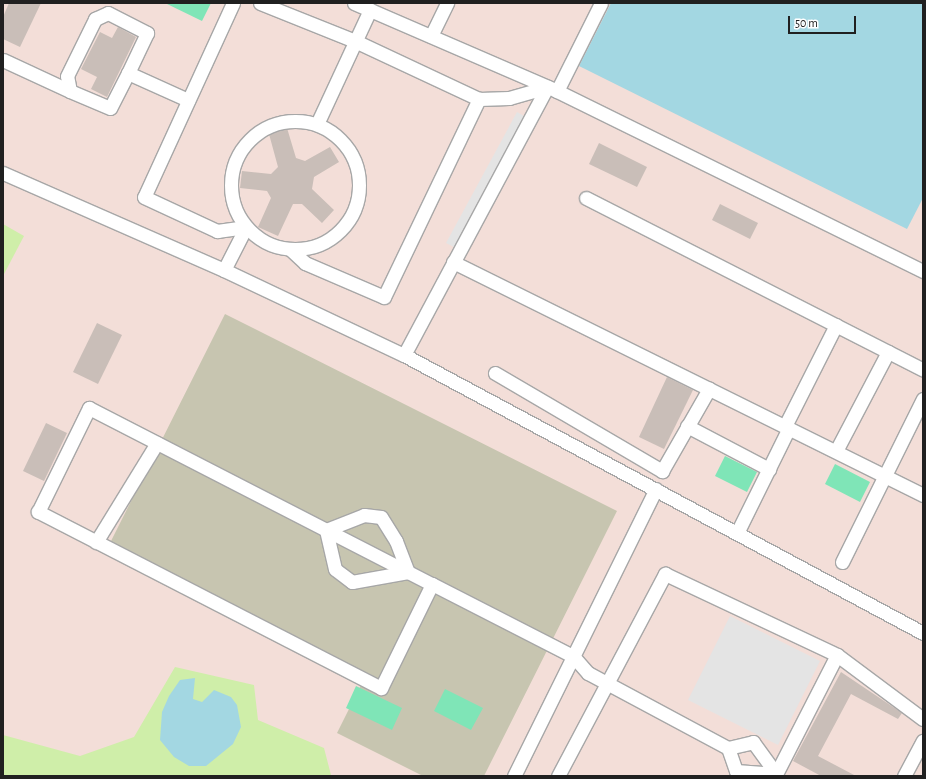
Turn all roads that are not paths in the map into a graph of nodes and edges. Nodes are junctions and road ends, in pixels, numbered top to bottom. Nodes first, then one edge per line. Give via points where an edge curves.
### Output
1 (233, 3) edge
2 (260, 3) edge
3 (354, 3) edge
4 (447, 3) edge
5 (601, 3) edge
6 (370, 10) junction
7 (431, 36) junction
8 (356, 41) junction
9 (3, 60) edge
10 (128, 73) junction
11 (552, 89) junction
12 (70, 91) junction
13 (479, 99) junction
14 (188, 100) junction
15 (317, 124) junction
16 (3, 173) edge
17 (586, 198) dead end
18 (246, 227) junction
19 (290, 249) junction
20 (453, 262) junction
21 (921, 267) edge
22 (224, 270) junction
23 (836, 325) junction
24 (888, 352) junction
25 (404, 355) junction
26 (923, 370) edge
27 (495, 374) dead end
28 (709, 389) junction
29 (923, 399) edge
30 (688, 426) junction
31 (787, 427) junction
32 (157, 443) junction
33 (836, 451) junction
34 (769, 469) junction
35 (885, 476) junction
36 (656, 489) junction
37 (923, 495) edge
38 (326, 530) junction
39 (737, 533) junction
40 (96, 542) junction
41 (842, 562) dead end
42 (408, 572) junction
43 (432, 584) junction
44 (923, 634) edge
45 (837, 655) junction
46 (573, 656) junction
47 (607, 683) junction
48 (923, 719) edge
49 (923, 741) edge
50 (728, 748) junction
51 (777, 775) edge
52 (514, 776) edge
53 (558, 776) edge
54 (904, 776) edge

1 - 14 street
2 - 8 street
3 - 6 street
4 - 7 street
5 - 11 street
6 - 7 street
6 - 8 street
7 - 11 street
8 - 13 street
8 - 15 street
9 - 12 street
10 - 12 street via 110,108
10 - 12 street via 147,33 108,13 95,19 67,76
10 - 14 street
11 - 13 street via 509,98
11 - 20 street
11 - 21 street
13 - 19 street via 384,297 305,263
14 - 18 street via 144,197 217,231
15 - 18 street via 279,122 256,134 243,148 234,166 231,192
15 - 19 street via 337,136 352,154 359,183 358,198 348,220 333,236 305,248
16 - 22 street
17 - 23 street
18 - 19 street via 273,245
18 - 22 street
20 - 25 street
20 - 28 street
22 - 25 street
23 - 24 street
23 - 31 street
24 - 26 street
24 - 33 street
25 - 36 street
27 - 30 street via 662,471
28 - 30 street
28 - 31 street
29 - 35 street
30 - 34 street
31 - 33 street
31 - 34 street
32 - 38 street
32 - 40 street
32 - 40 street via 89,408 38,512
33 - 35 street
34 - 39 street
35 - 37 street
35 - 41 street
36 - 39 street
36 - 46 street
38 - 42 street
38 - 42 street via 335,569 352,582
38 - 42 street via 364,516 382,517 396,541
39 - 44 street
40 - 43 street via 381,688
42 - 43 street
43 - 46 street
45 - 47 street via 665,574
45 - 48 street
45 - 51 street
46 - 47 street via 588,673
46 - 52 street
47 - 50 street
47 - 53 street
49 - 54 street
50 - 51 street via 736,771
50 - 51 street via 753,742

